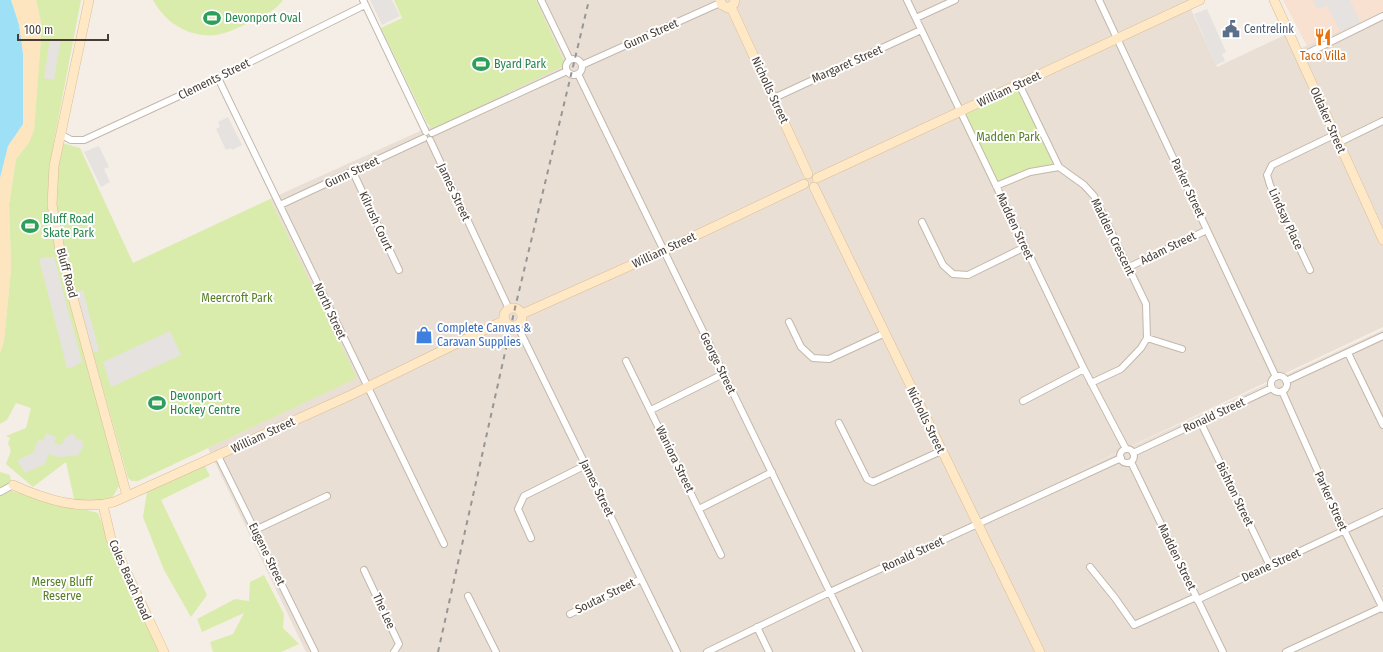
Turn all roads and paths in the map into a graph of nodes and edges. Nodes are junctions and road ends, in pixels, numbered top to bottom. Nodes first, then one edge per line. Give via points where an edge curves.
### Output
1 (89, 0) edge
2 (541, 0) edge
3 (907, 0) edge
4 (955, 0) edge
5 (1099, 0) edge
6 (1200, 0) edge
7 (1274, 0) edge
8 (720, 2) edge
9 (364, 3) edge
10 (733, 4) edge
11 (1383, 16) edge
12 (916, 18) junction
13 (921, 30) junction
14 (1119, 38) junction
15 (1300, 57) junction
16 (570, 60) junction
17 (582, 65) junction
18 (567, 71) junction
19 (578, 74) junction
20 (218, 78) junction
21 (1019, 84) junction
22 (774, 98) junction
23 (960, 112) junction
24 (1383, 121) edge
25 (60, 134) junction
26 (428, 136) junction
27 (1336, 139) junction
28 (1059, 167) junction
29 (353, 172) junction
30 (808, 174) junction
31 (816, 183) junction
32 (804, 184) junction
33 (996, 186) junction
34 (280, 205) junction
35 (922, 222) dead end
36 (1381, 229) edge
37 (1207, 230) junction
38 (1383, 240) edge
39 (1025, 247) junction
40 (663, 251) junction
41 (1129, 267) junction
42 (399, 270) dead end
43 (1310, 270) dead end
44 (509, 309) junction
45 (522, 314) junction
46 (505, 320) junction
47 (788, 322) dead end
48 (517, 325) junction
49 (885, 333) junction
50 (1383, 336) edge
51 (1147, 338) junction
52 (1182, 349) dead end
53 (1348, 353) junction
54 (626, 360) dead end
55 (1084, 369) junction
56 (723, 374) junction
57 (1276, 377) junction
58 (1286, 381) junction
59 (1091, 383) junction
60 (366, 387) junction
61 (1272, 388) junction
62 (1282, 391) junction
63 (1023, 401) dead end
64 (651, 410) junction
65 (1200, 421) junction
66 (839, 423) dead end
67 (1383, 425) edge
68 (1126, 450) junction
69 (941, 451) junction
70 (1133, 453) junction
71 (218, 456) junction
72 (1121, 458) junction
73 (1131, 462) junction
74 (586, 465) junction
75 (772, 472) junction
76 (13, 485) joint
77 (0, 492) edge
78 (127, 496) junction
79 (327, 496) dead end
80 (103, 505) junction
81 (699, 508) junction
82 (1383, 512) edge
83 (978, 524) junction
84 (255, 530) junction
85 (1344, 530) junction
86 (531, 538) dead end
87 (444, 544) dead end
88 (721, 555) dead end
89 (1270, 566) junction
90 (1090, 567) dead end
91 (364, 570) dead end
92 (641, 579) junction
93 (830, 592) junction
94 (468, 596) dead end
95 (1196, 598) junction
96 (1383, 608) edge
97 (570, 614) dead end
98 (758, 627) junction
99 (164, 652) edge
100 (315, 652) edge
101 (394, 652) edge
102 (496, 652) edge
103 (677, 652) edge
104 (706, 652) edge
105 (769, 652) edge
106 (859, 652) edge
107 (1040, 652) edge
108 (1223, 652) edge
109 (1286, 652) edge

1 - 25 street, Bluff Road
2 - 16 street
3 - 12 street, Madden Street
4 - 12 street
5 - 14 street, Parker Street
6 - 14 street, William Street
7 - 15 street, Oldaker Street
8 - 10 street via 724,7
8 - 17 street, Gunn Street
9 - 20 street, Clements Street
9 - 26 street, James Street
10 - 22 street, Nicholls Street
11 - 15 street
12 - 13 street, Madden Street
13 - 22 street, Margaret Street
13 - 23 street, Madden Street
14 - 21 street, William Street
14 - 37 street, Parker Street
15 - 27 street, Oldaker Street
16 - 17 street via 577,59
16 - 18 street via 566,65
17 - 19 street
18 - 19 street via 571,75
18 - 26 street, Gunn Street
19 - 40 street, George Street
20 - 25 street, Clements Street via 84,140 71,140
20 - 34 street, North Street
21 - 23 street, William Street
21 - 28 street
22 - 30 street, Nicholls Street
23 - 31 street, William Street
23 - 33 street, Madden Street
24 - 27 street, Lindsay Place
25 - 78 street, Bluff Road via 51,197 54,226
26 - 29 street, Gunn Street
26 - 44 street, James Street
27 - 36 street, Oldaker Street
27 - 43 street, Lindsay Place via 1272,164 1267,175
28 - 33 street via 1030,172
28 - 41 street, Madden Crescent via 1084,185 1094,196
29 - 34 street, Gunn Street
29 - 42 street, Kilrush Court
30 - 31 street via 814,175
30 - 32 street via 804,178
31 - 32 street via 808,187
31 - 49 street, Nicholls Street
32 - 40 street, William Street
33 - 39 street, Madden Street
34 - 60 street, North Street
35 - 39 street via 943,266 953,274 968,275
36 - 38 street, Oldaker Street
37 - 41 street, Adam Street
37 - 57 street, Parker Street
39 - 55 street, Madden Street
40 - 45 street, William Street
40 - 56 street, George Street
41 - 51 street, Madden Crescent via 1146,304
44 - 45 street via 518,309
44 - 46 street via 505,313
45 - 48 street via 522,320
46 - 48 street via 511,325
46 - 60 street, William Street
47 - 49 street via 801,347 813,358 829,359
48 - 74 street, James Street
49 - 69 street, Nicholls Street
50 - 53 street
51 - 52 street
51 - 59 street via 1121,369
53 - 58 street
53 - 67 street
54 - 64 street, Waniora Street
55 - 59 street, Madden Street
55 - 63 street
56 - 64 street
56 - 75 street, George Street
57 - 58 street via 1281,376
57 - 61 street via 1271,382
58 - 62 street via 1287,386
59 - 68 street, Madden Street
60 - 71 street, William Street
60 - 87 street, North Street
61 - 62 street via 1278,392
61 - 65 street, Ronald Street
62 - 85 street, Parker Street
64 - 81 street, Waniora Street
65 - 70 street, Ronald Street
65 - 89 street, Bishton Street
66 - 69 street via 867,479 873,482
68 - 70 street
68 - 72 street
69 - 83 street, Nicholls Street
70 - 73 street
71 - 78 street, William Street
71 - 84 street, Eugene Street
72 - 73 street via 1124,462
72 - 83 street, Ronald Street
73 - 95 street, Madden Street
74 - 86 street via 524,496 518,509
74 - 92 street, James Street
75 - 81 street
75 - 93 street, George Street
76 - 77 street
76 - 80 street, William Street via 37,496 92,506
78 - 80 street, William Street
79 - 84 street
80 - 99 street, Coles Beach Road via 111,539
81 - 88 street, Waniora Street
82 - 85 street, Deane Street
83 - 93 street, Ronald Street
83 - 107 street, Nicholls Street
84 - 100 street, Eugene Street
85 - 89 street, Deane Street
85 - 96 street, Parker Street
89 - 95 street, Deane Street
90 - 95 street, Deane Street via 1134,625
91 - 101 street, The Lee via 399,644
92 - 97 street, Soutar Street
92 - 103 street, James Street
93 - 98 street, Ronald Street
93 - 106 street, George Street
94 - 102 street
95 - 108 street, Madden Street
96 - 109 street
98 - 104 street, Ronald Street
98 - 105 street

